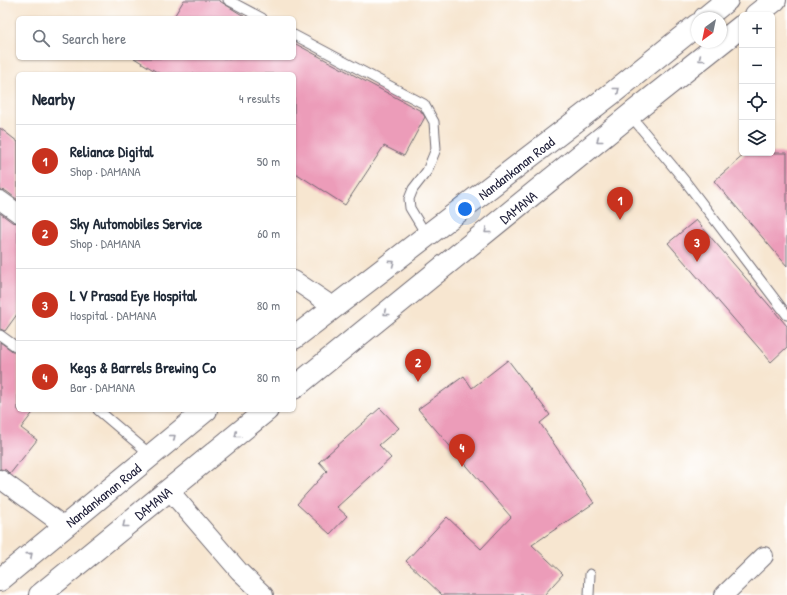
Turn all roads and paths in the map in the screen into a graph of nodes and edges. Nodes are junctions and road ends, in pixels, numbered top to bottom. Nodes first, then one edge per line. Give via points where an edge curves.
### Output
1 (228, 0) edge
2 (727, 0) edge
3 (775, 0) edge
4 (712, 12) edge
5 (760, 12) edge
6 (258, 16) edge
7 (739, 28) edge
8 (691, 30) edge
9 (296, 36) edge
10 (630, 115) junction
11 (0, 200) edge
12 (16, 212) edge
13 (428, 236) junction
14 (296, 281) edge
15 (334, 307) junction
16 (787, 315) edge
17 (0, 335) edge
18 (296, 336) edge
19 (16, 347) edge
20 (296, 386) edge
21 (100, 412) edge
22 (204, 412) edge
23 (265, 412) edge
24 (151, 455) junction
25 (0, 479) edge
26 (168, 490) junction
27 (64, 526) junction
28 (764, 556) dead end
29 (590, 574) dead end
30 (0, 580) edge
31 (40, 595) edge
32 (264, 595) edge
33 (589, 595) edge
34 (724, 595) edge

1 - 6 lane
2 - 4 main road
3 - 5 main road
7 -> 10 main road, DAMANA
13 -> 8 main road, Nandankanan Road
9 - 13 lane via 424,104 434,122 436,149 427,171 408,199 410,208
10 - 16 lane
10 -> 20 main road, DAMANA
11 - 12 street
15 -> 13 main road, Nandankanan Road
14 - 15 street
15 - 18 main road, Nandankanan Road
17 - 19 lane
21 - 24 lane
24 -> 22 main road, Nandankanan Road
23 -> 26 main road, DAMANA
24 - 27 main road, Nandankanan Road
25 - 27 street
26 -> 31 main road, DAMANA
26 - 32 street via 239,571
30 -> 27 main road, Nandankanan Road
28 - 34 street
29 - 33 lane

